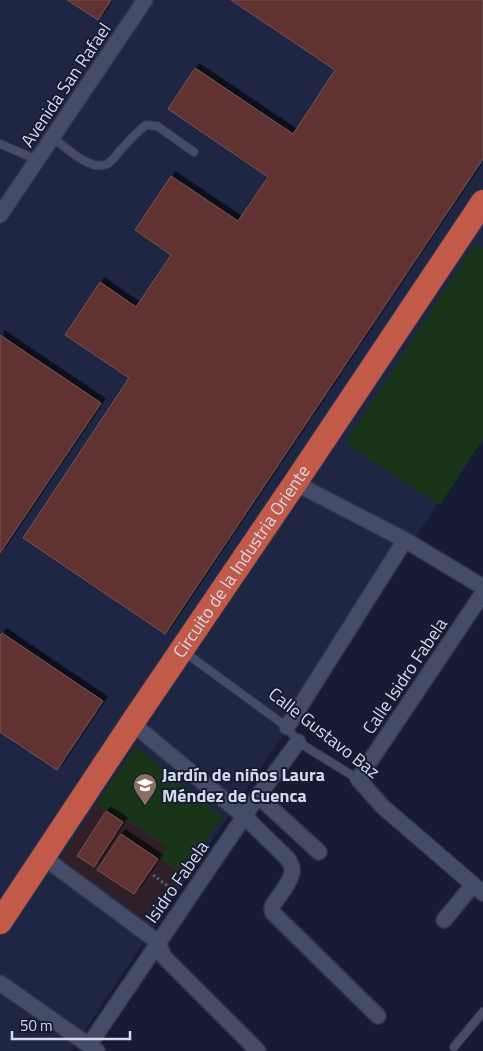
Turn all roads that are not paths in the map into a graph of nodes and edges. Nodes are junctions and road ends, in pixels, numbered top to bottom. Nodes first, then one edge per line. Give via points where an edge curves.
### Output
1 (146, 0) edge
2 (52, 138) junction
3 (0, 144) edge
4 (194, 152) dead end
5 (38, 160) junction
6 (483, 202) edge
7 (0, 215) edge
8 (295, 483) junction
9 (405, 540) junction
10 (483, 587) edge
11 (483, 593) edge
12 (181, 650) junction
13 (132, 722) junction
14 (287, 727) junction
15 (298, 742) junction
16 (358, 780) junction
17 (258, 796) junction
18 (245, 817) junction
19 (319, 852) dead end
20 (43, 857) junction
21 (478, 889) edge
22 (444, 920) dead end
23 (0, 922) edge
24 (158, 942) junction
25 (0, 983) edge
26 (483, 1012) edge
27 (378, 1016) dead end
28 (454, 1047) dead end
29 (93, 1048) edge
30 (258, 1051) edge

1 - 2 street, Avenida San Rafael
2 - 4 lane via 93,166 106,165 146,125 157,126
2 - 5 street, Avenida San Rafael
3 - 5 lane
5 - 7 street, Avenida San Rafael
6 - 8 highway, Circuito de la Industria Oriente
8 - 9 street
8 - 12 highway, Circuito de la Industria Oriente
9 - 10 street
9 - 14 street
11 - 16 street, Calle Isidro Fabela
12 - 13 highway, Circuito de la Industria Oriente
12 - 14 lane, Calle Gustavo Baz
13 - 18 street
13 - 20 highway, Circuito de la Industria Oriente
14 - 15 lane, Calle Gustavo Baz
15 - 16 lane, Calle Gustavo Baz
15 - 17 street, Isidro Fabela
16 - 21 street, Calle Gustavo Baz via 383,807
17 - 18 street, Isidro Fabela
17 - 19 street
18 - 24 street, Isidro Fabela
18 - 27 street via 292,866 291,878 273,905 272,913
20 - 23 highway, Circuito de la Industria Oriente
20 - 24 street
21 - 22 street
24 - 29 street, Isidro Fabela
24 - 30 street via 164,957
25 - 29 street
26 - 28 lane

